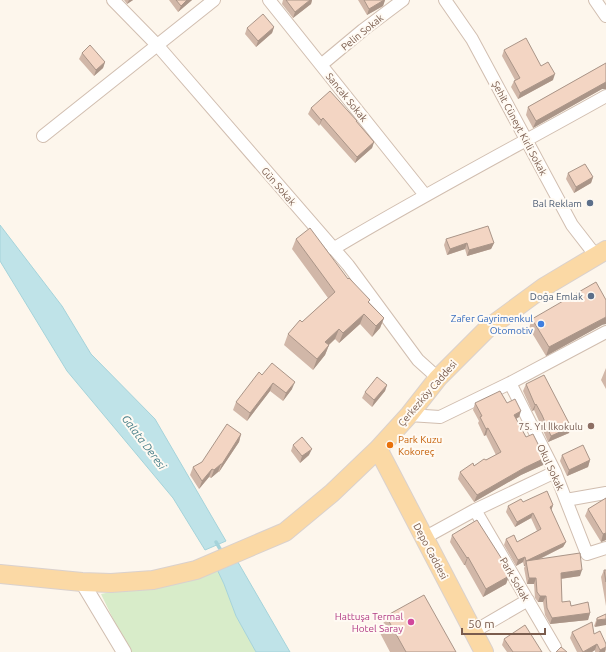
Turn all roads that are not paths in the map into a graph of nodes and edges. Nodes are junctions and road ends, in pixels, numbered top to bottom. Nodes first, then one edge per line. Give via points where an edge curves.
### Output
1 (113, 0) edge
2 (214, 0) edge
3 (269, 0) edge
4 (403, 0) edge
5 (444, 0) edge
6 (595, 0) edge
7 (606, 16) edge
8 (158, 46) junction
9 (321, 65) junction
10 (606, 96) edge
11 (43, 136) dead end
12 (526, 140) junction
13 (425, 195) junction
14 (333, 249) junction
15 (601, 253) edge
16 (606, 332) edge
17 (438, 378) junction
18 (510, 384) junction
19 (409, 415) junction
20 (378, 449) junction
21 (555, 472) junction
22 (606, 493) edge
23 (566, 500) junction
24 (475, 510) junction
25 (424, 538) junction
26 (606, 548) edge
27 (0, 574) edge
28 (82, 582) junction
29 (528, 600) junction
30 (473, 632) junction
31 (555, 647) dead end
32 (124, 652) edge
33 (484, 652) edge

1 - 8 street, Gün Sokak
2 - 8 street
3 - 9 street, Sancak Sokak
4 - 9 street, Pelin Sokak
5 - 12 street, Şehit Cüneyt Kirli Sokak via 472,39
6 - 7 street
8 - 11 street
8 - 14 street, Gün Sokak
9 - 13 street, Sancak Sokak
10 - 12 street
12 - 13 street
12 - 15 street, Şehit Cüneyt Kirli Sokak via 572,224
13 - 14 street
14 - 17 street, Gün Sokak via 348,265 418,360
15 - 17 main road, Çerkezköy Caddesi via 544,287 487,329
16 - 18 street
17 - 19 main road, Çerkezköy Caddesi
18 - 19 street via 440,417
18 - 21 street, Okul Sokak
19 - 20 main road, Çerkezköy Caddesi
20 - 25 main road, Depo Caddesi
20 - 28 main road, Çerkezköy Caddesi via 332,493 285,532 196,570 153,580
21 - 23 street, Okul Sokak
21 - 24 street
22 - 23 street
23 - 26 street, Okul Sokak via 587,554
24 - 25 street
24 - 29 street, Park Sokak
25 - 30 main road, Depo Caddesi
27 - 28 main road, Çerkezköy Caddesi
28 - 32 street
29 - 30 street
29 - 31 street, Park Sokak
30 - 33 main road, Depo Caddesi

